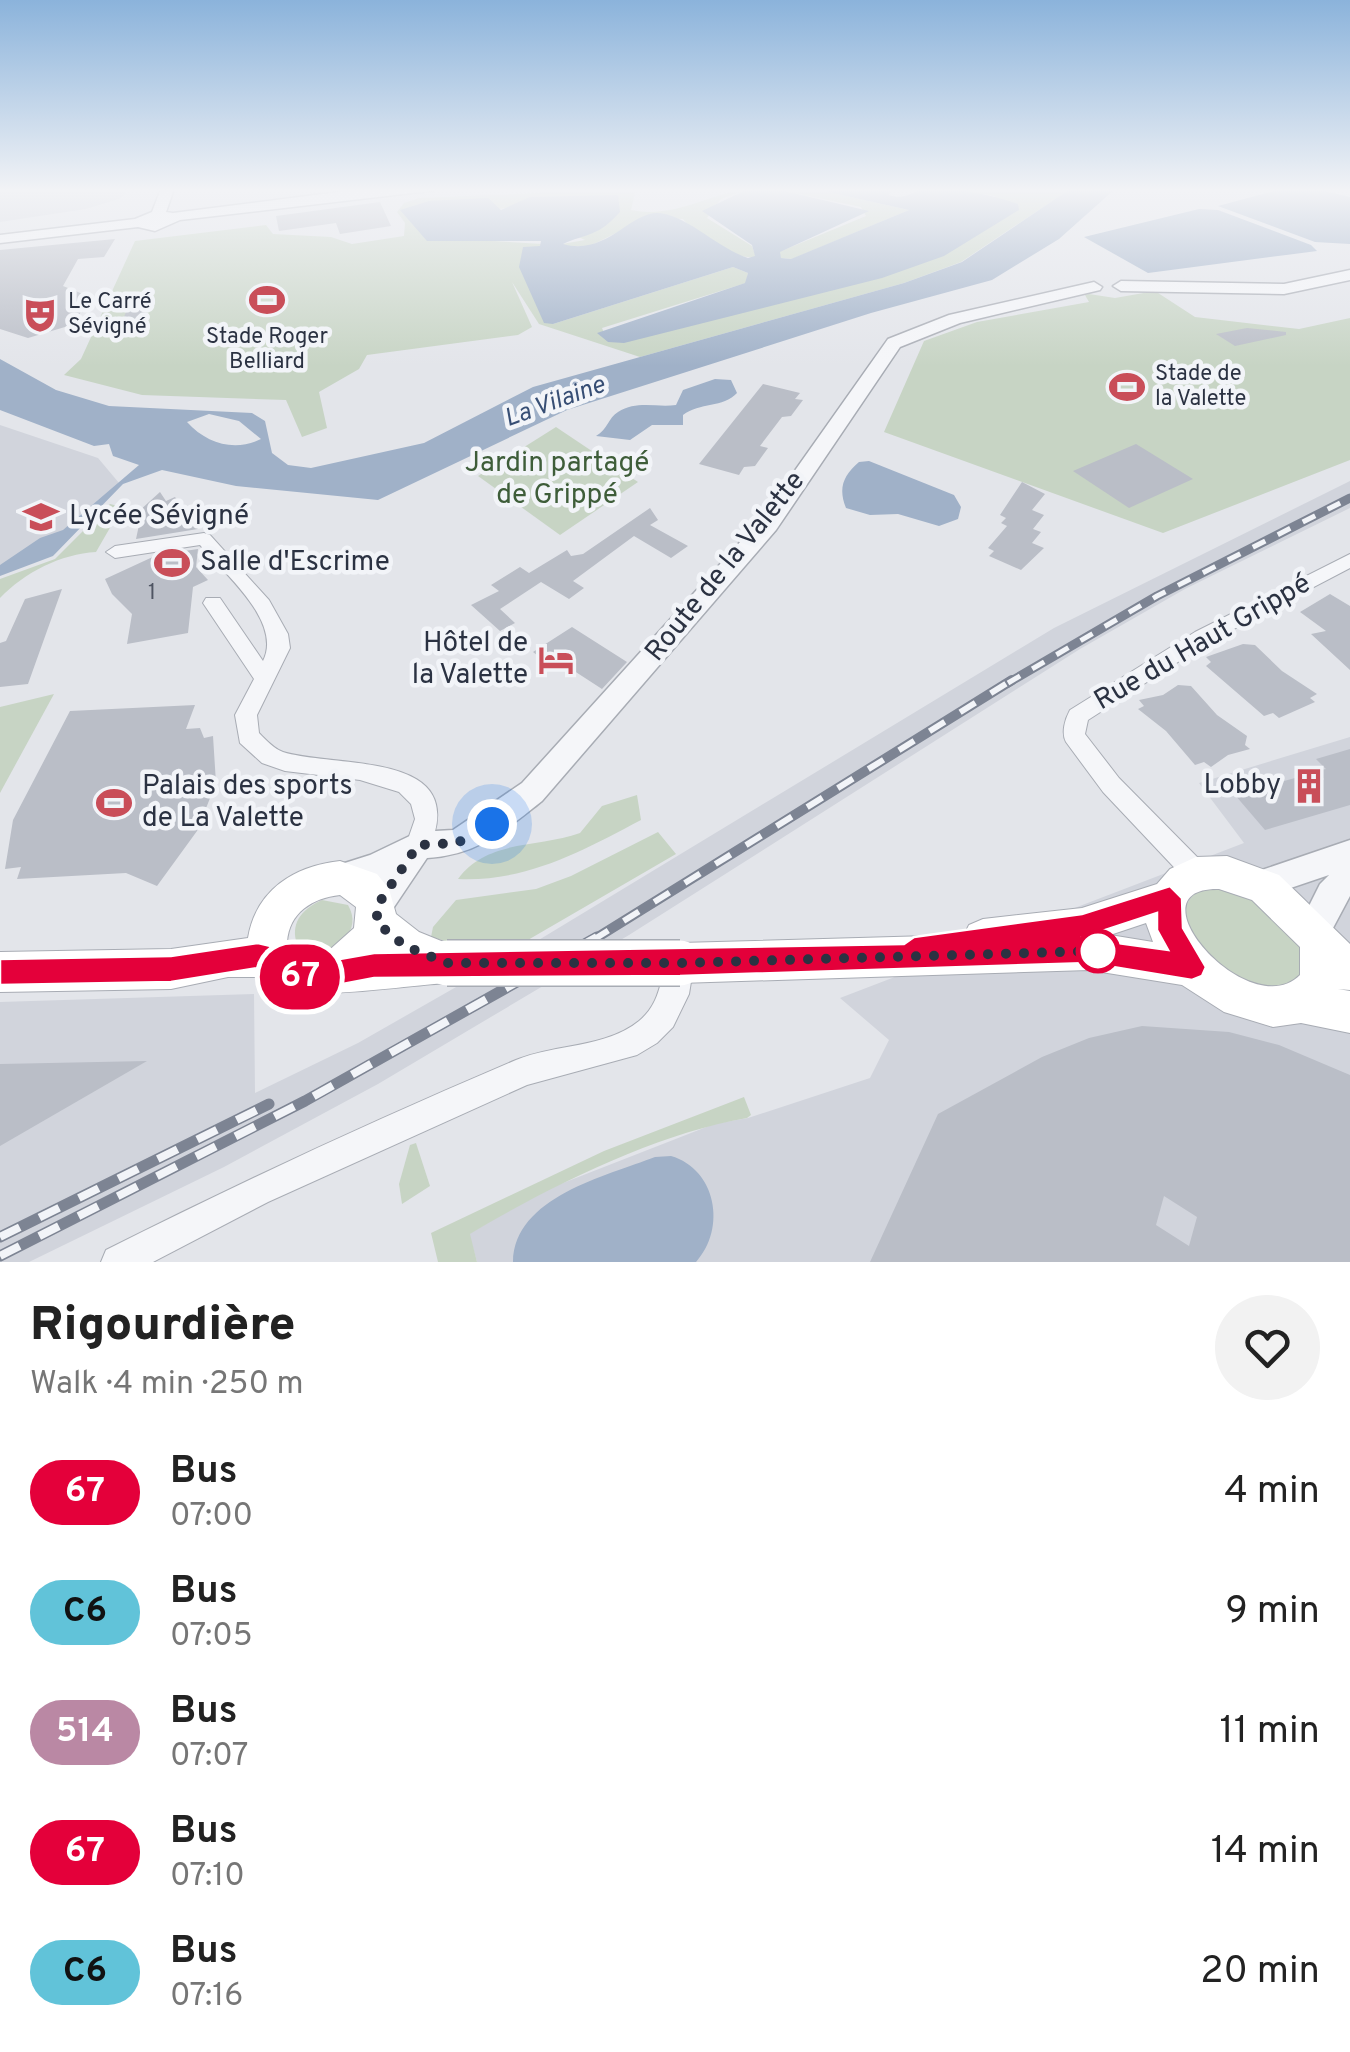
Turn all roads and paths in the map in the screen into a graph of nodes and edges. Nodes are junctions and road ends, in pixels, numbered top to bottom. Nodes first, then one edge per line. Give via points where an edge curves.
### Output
1 (1350, 275) edge
2 (115, 552) dead end
3 (1346, 566) edge
4 (213, 603) dead end
5 (264, 678) junction
6 (418, 845) junction
7 (1350, 854) edge
8 (1350, 874) edge
9 (340, 878) junction
10 (1262, 884) junction
11 (1182, 886) junction
12 (275, 912) junction
13 (377, 915) junction
14 (1328, 949) edge
15 (876, 955) junction
16 (270, 957) junction
17 (447, 963) junction
18 (1192, 967) junction
19 (680, 968) junction
20 (134, 969) junction
21 (338, 970) junction
22 (0, 972) edge
23 (1302, 1002) junction
24 (1350, 1012) edge
25 (118, 1262) edge

1 - 6 street, Route de la Valette via 1284,290 1100,281 994,308 894,344 768,525 559,766 473,836 447,846
2 - 5 street via 204,539 254,594 280,639
3 - 11 street, Rue du Haut Grippé via 1202,637 1078,716 1074,736
4 - 5 street
5 - 6 street via 246,715 256,748 285,762 411,785 426,798
6 - 9 street, Route de la Valette
6 - 13 street
7 - 10 street
8 - 14 street via 1330,894
9 - 12 main road via 309,884
9 - 13 main road via 364,886
10 - 11 main road via 1232,874
10 - 14 main road via 1296,910
11 - 15 main road via 1082,926
11 - 18 main road via 1170,930
12 - 16 main road via 266,936
12 - 20 main road via 240,936
13 - 17 main road via 405,946
13 - 21 main road via 368,945
14 - 23 main road via 1322,979
15 - 18 main road via 1089,950
15 - 19 main road
16 - 20 main road
16 - 21 main road via 294,976
17 - 19 main road, bridge
17 - 21 main road
18 - 23 main road via 1252,1003
19 - 25 street via 660,1022 645,1038 619,1051 525,1071 257,1191
20 - 22 main road
23 - 24 main road

